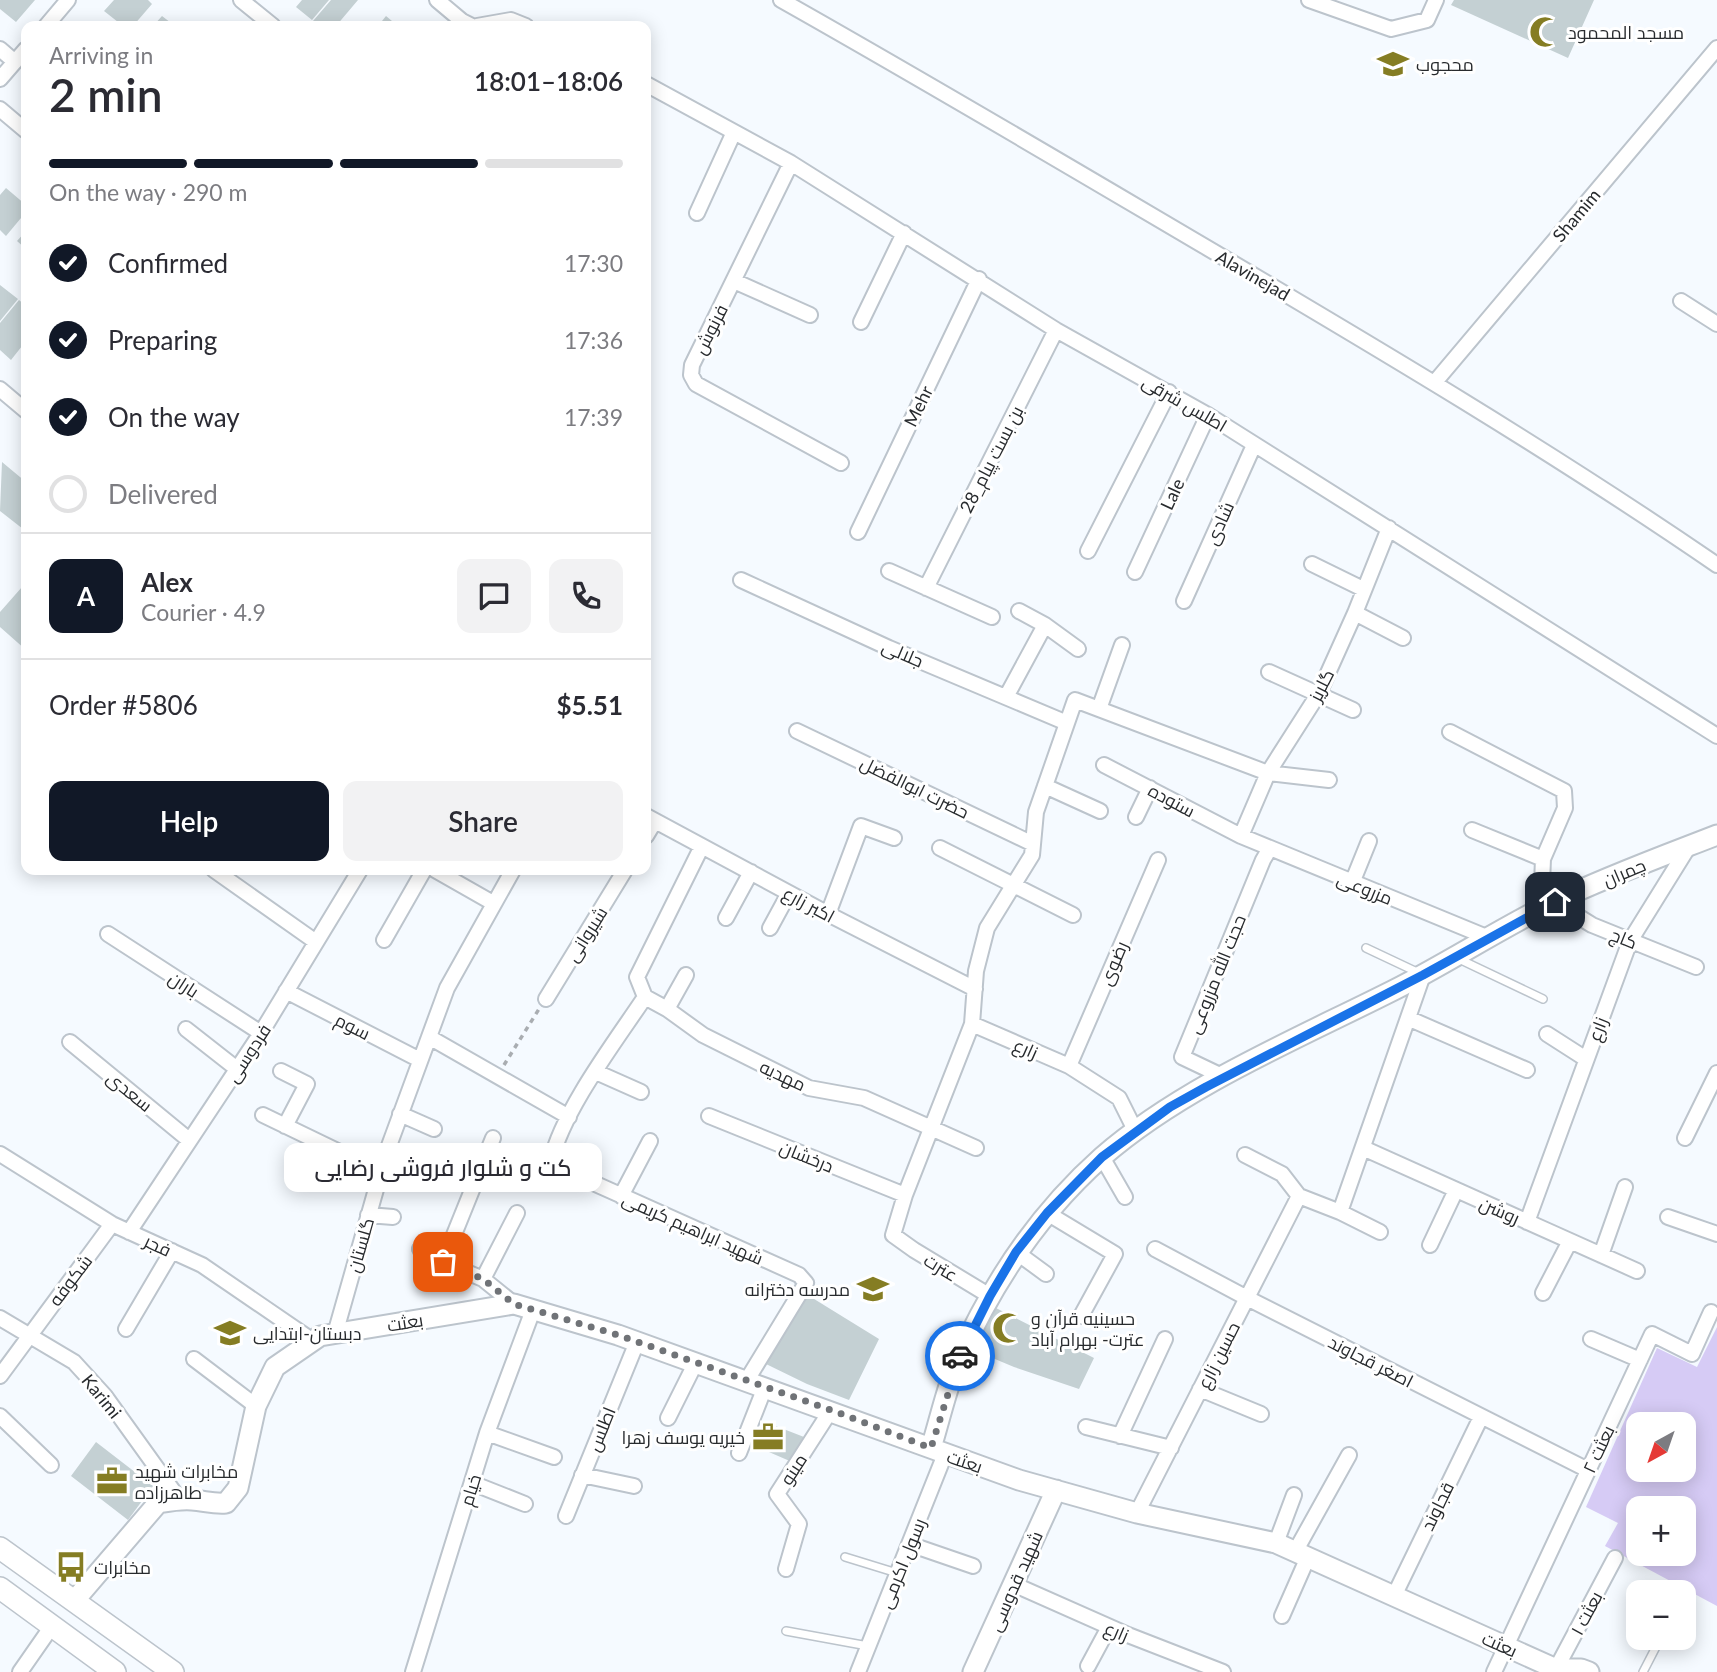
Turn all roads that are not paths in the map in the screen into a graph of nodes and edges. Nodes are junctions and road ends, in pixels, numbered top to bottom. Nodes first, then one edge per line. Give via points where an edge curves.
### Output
1 (68, 0) edge
2 (241, 0) edge
3 (438, 0) edge
4 (781, 0) edge
5 (1309, 0) edge
6 (1436, 0) edge
7 (50, 21) edge
8 (266, 21) edge
9 (462, 21) edge
10 (1717, 48) edge
11 (0, 49) edge
12 (21, 55) edge
13 (15, 62) junction
14 (0, 79) edge
15 (651, 90) edge
16 (0, 109) edge
17 (21, 127) edge
18 (734, 132) junction
19 (791, 163) junction
20 (697, 213) dead end
21 (904, 233) junction
22 (979, 279) junction
23 (734, 281) junction
24 (1681, 301) dead end
25 (810, 315) dead end
26 (861, 322) dead end
27 (1717, 324) edge
28 (1056, 330) junction
29 (1435, 382) junction
30 (0, 389) edge
31 (1169, 392) junction
32 (21, 407) edge
33 (1208, 415) junction
34 (1254, 445) junction
35 (841, 463) dead end
36 (1389, 528) junction
37 (858, 532) dead end
38 (1088, 551) dead end
39 (1312, 564) dead end
40 (1717, 565) edge
41 (889, 571) dead end
42 (1135, 572) dead end
43 (741, 580) dead end
44 (926, 588) junction
45 (1363, 589) junction
46 (1184, 601) dead end
47 (1019, 611) dead end
48 (1355, 612) junction
49 (992, 617) dead end
50 (1045, 625) junction
51 (1403, 638) dead end
52 (1122, 645) dead end
53 (1078, 649) dead end
54 (1269, 672) dead end
55 (1319, 693) junction
56 (1006, 697) junction
57 (1099, 709) junction
58 (1353, 710) dead end
59 (1067, 723) junction
60 (797, 731) dead end
61 (1450, 732) dead end
62 (1717, 736) edge
63 (1104, 765) dead end
64 (1268, 773) junction
65 (1329, 780) dead end
66 (1045, 786) junction
67 (1150, 788) junction
68 (1100, 811) dead end
69 (1136, 817) dead end
70 (651, 820) edge
71 (1472, 830) dead end
72 (1717, 835) edge
73 (1241, 836) junction
74 (894, 838) dead end
75 (1369, 841) dead end
76 (1033, 844) junction
77 (702, 846) junction
78 (1689, 846) junction
79 (940, 848) dead end
80 (1269, 848) junction
81 (1543, 859) junction
82 (1158, 860) dead end
83 (751, 872) junction
84 (221, 875) edge
85 (356, 875) edge
86 (421, 875) edge
87 (444, 875) edge
88 (510, 875) edge
89 (622, 875) edge
90 (1352, 883) junction
91 (1014, 885) junction
92 (789, 893) junction
93 (1555, 902) junction
94 (493, 904) junction
95 (828, 914) junction
96 (1073, 915) dead end
97 (726, 918) dead end
98 (770, 928) dead end
99 (108, 934) dead end
100 (1489, 938) junction
101 (384, 940) dead end
102 (1630, 941) junction
103 (316, 942) junction
104 (1366, 948) dead end
105 (1456, 957) junction
106 (1696, 967) dead end
107 (686, 975) dead end
108 (1423, 975) junction
109 (975, 989) junction
110 (286, 991) junction
111 (645, 997) junction
112 (546, 999) road end
113 (1543, 999) dead end
114 (667, 1009) junction
115 (1409, 1019) junction
116 (972, 1024) junction
117 (186, 1029) dead end
118 (261, 1034) junction
119 (1547, 1034) dead end
120 (429, 1037) junction
121 (70, 1042) dead end
122 (1586, 1059) junction
123 (420, 1060) junction
124 (1069, 1066) junction
125 (237, 1069) junction
126 (1527, 1070) dead end
127 (281, 1071) dead end
128 (596, 1072) junction
129 (1717, 1073) edge
130 (1224, 1077) junction
131 (641, 1092) dead end
132 (400, 1114) junction
133 (262, 1115) dead end
134 (709, 1116) dead end
135 (569, 1117) junction
136 (285, 1126) junction
137 (434, 1129) dead end
138 (931, 1129) junction
139 (1136, 1132) junction
140 (492, 1138) dead end
141 (1685, 1138) dead end
142 (190, 1140) junction
143 (650, 1141) dead end
144 (976, 1148) dead end
145 (1363, 1148) junction
146 (0, 1154) edge
147 (1245, 1155) dead end
148 (1102, 1157) junction
149 (381, 1172) junction
150 (1625, 1187) dead end
151 (1456, 1190) junction
152 (905, 1195) junction
153 (621, 1196) junction
154 (1299, 1196) junction
155 (1125, 1197) dead end
156 (1340, 1212) junction
157 (517, 1213) dead end
158 (1047, 1213) junction
159 (369, 1215) junction
160 (393, 1217) dead end
161 (1668, 1217) dead end
162 (1527, 1222) junction
163 (112, 1224) junction
164 (129, 1232) junction
165 (1380, 1232) dead end
166 (1717, 1234) edge
167 (1570, 1241) junction
168 (1430, 1245) dead end
169 (420, 1249) dead end
170 (1155, 1249) dead end
171 (172, 1251) junction
172 (1016, 1252) junction
173 (1601, 1255) junction
174 (443, 1262) junction
175 (1637, 1271) dead end
176 (1046, 1274) dead end
177 (483, 1279) junction
178 (1542, 1293) dead end
179 (990, 1296) junction
180 (1247, 1298) junction
181 (514, 1304) junction
182 (533, 1310) junction
183 (1711, 1312) dead end
184 (1081, 1316) dead end
185 (0, 1318) edge
186 (126, 1329) dead end
187 (335, 1334) junction
188 (28, 1336) junction
189 (1165, 1339) dead end
190 (1591, 1339) dead end
191 (313, 1341) junction
192 (637, 1342) junction
193 (194, 1359) dead end
194 (1640, 1360) junction
195 (696, 1362) junction
196 (0, 1376) edge
197 (756, 1383) junction
198 (1200, 1389) junction
199 (257, 1406) junction
200 (831, 1410) junction
201 (1261, 1414) dead end
202 (0, 1416) edge
203 (1481, 1416) junction
204 (668, 1418) dead end
205 (1086, 1427) dead end
206 (487, 1433) junction
207 (1120, 1436) junction
208 (1171, 1448) junction
209 (938, 1451) junction
210 (739, 1453) dead end
211 (1349, 1455) dead end
212 (554, 1457) dead end
213 (51, 1465) dead end
214 (1588, 1470) junction
215 (582, 1475) junction
216 (472, 1483) junction
217 (634, 1486) dead end
218 (1056, 1490) junction
219 (1294, 1495) dead end
220 (179, 1499) junction
221 (525, 1504) dead end
222 (1137, 1513) junction
223 (566, 1516) dead end
224 (1276, 1543) junction
225 (909, 1544) junction
226 (0, 1548) edge
227 (0, 1553) edge
228 (1302, 1554) junction
229 (845, 1557) dead end
230 (1615, 1558) dead end
231 (21, 1563) junction
232 (973, 1566) dead end
233 (786, 1569) dead end
234 (897, 1574) junction
235 (1013, 1584) junction
236 (0, 1588) edge
237 (1394, 1596) junction
238 (74, 1601) junction
239 (1282, 1616) dead end
240 (52, 1626) junction
241 (1109, 1627) junction
242 (786, 1631) dead end
243 (868, 1646) junction
244 (1507, 1647) junction
245 (1654, 1650) edge
246 (1088, 1666) dead end
247 (1206, 1669) edge
248 (1556, 1669) junction
249 (1585, 1671) edge
250 (20, 1672) edge
251 (115, 1672) edge
252 (173, 1672) edge
253 (413, 1672) edge
254 (858, 1672) edge
255 (973, 1672) edge
256 (1223, 1672) edge
257 (1494, 1672) edge
258 (1643, 1672) edge

1 - 7 street
2 - 8 street
3 - 9 street
4 - 29 street, Alavinejad
5 - 6 street via 1391,29 1427,20
10 - 29 street, Shamim
11 - 13 street
12 - 13 street
13 - 14 street
15 - 18 street, اطلس شرقی
16 - 17 street
18 - 19 street, اطلس شرقی
18 - 20 street
19 - 21 street, اطلس شرقی
19 - 23 street, فرنوش
21 - 22 street, اطلس شرقی
21 - 26 street
22 - 28 street, اطلس شرقی
22 - 37 street, Mehr
23 - 25 street
23 - 35 street, فرنوش via 692,365 696,384
24 - 27 street
28 - 31 street, اطلس شرقی
28 - 44 street, بن بست پیام_28
29 - 40 street, Alavinejad
30 - 32 street
31 - 33 street, اطلس شرقی
31 - 38 street
33 - 34 street, اطلس شرقی
33 - 42 street, Lale
34 - 36 street, اطلس شرقی
34 - 46 street, شادی
36 - 45 street, گلریز
36 - 62 street, اطلس شرقی
39 - 45 street
41 - 44 street
43 - 56 street, جلالی
44 - 49 street
45 - 48 street, گلریز
47 - 50 street
48 - 51 street
48 - 55 street, گلریز
50 - 53 street
50 - 56 street
52 - 57 street
54 - 55 street
55 - 58 street
55 - 64 street, گلریز
56 - 59 street, جلالی
57 - 59 street via 1075,700
57 - 64 street
59 - 66 street
60 - 76 street, حضرت ابوالفضل
61 - 81 street via 1564,791 1565,808
63 - 67 street, ستوده
64 - 65 street
64 - 73 street, گلریز
66 - 68 street
66 - 76 street via 1035,812
67 - 69 street
67 - 73 street, ستوده
70 - 77 street, اکبر زارع
71 - 81 street
72 - 78 street, چمران
73 - 80 street, مزروعی
74 - 95 street via 861,826
75 - 90 street
76 - 91 street via 1032,855
77 - 83 street, اکبر زارع
77 - 111 street via 637,977
78 - 93 street, چمران
78 - 102 street, زارع
79 - 91 street
80 - 90 street, مزروعی
80 - 130 street, حجت الله مزروعی via 1182,1057
81 - 93 street via 1542,883
82 - 124 street, رضوی
83 - 92 street, اکبر زارع
83 - 97 street
84 - 103 street
85 - 103 street, فردوسی
86 - 101 street
87 - 94 street
88 - 94 street, گلستان
89 - 112 street, شیروانی
90 - 100 street, مزروعی
91 - 96 street
91 - 109 street via 987,928
92 - 95 street, اکبر زارع
92 - 98 street
93 - 100 street, چمران
93 - 102 street, کاج
94 - 120 street, گلستان via 447,988
95 - 109 street, اکبر زارع
99 - 118 street, باران
100 - 105 street, چمران
102 - 106 street, کاج
102 - 122 street, زارع
103 - 110 street, فردوسی
104 - 108 lane
105 - 108 street, چمران
105 - 113 lane
107 - 114 street
108 - 115 street
108 - 130 street, چمران
109 - 116 street
110 - 118 street, فردوسی
110 - 123 street, سوم
111 - 114 street, مهدیه
111 - 128 street
114 - 138 street, مهدیه via 703,1035 809,1088 864,1098
115 - 126 street
115 - 145 street
116 - 124 street, زارع
116 - 138 street
117 - 125 street
118 - 125 street, فردوسی
119 - 122 street
120 - 123 street, گلستان
120 - 135 street
121 - 142 street, سعدی
122 - 162 street, زارع
123 - 132 street, گلستان
124 - 139 street, زارع via 1119,1098
125 - 142 street, فردوسی
127 - 136 street via 307,1084
128 - 131 street
128 - 135 street
129 - 141 street
130 - 139 street, چمران
132 - 137 street
132 - 149 street, گلستان
133 - 136 street
134 - 152 street, درخشان
135 - 153 street, شهید ابراهیم کریمی via 551,1161
136 - 149 street
138 - 144 street, مهدیه
138 - 152 street
139 - 148 street, چمران
140 - 174 street
142 - 164 street, فردوسی
143 - 153 street
145 - 151 street, روشن
145 - 156 street
146 - 163 street, فجر
147 - 154 street via 1282,1174
148 - 155 street
148 - 158 street, چمران
149 - 159 street, گلستان
150 - 173 street
151 - 162 street, روشن
151 - 168 street
152 - 179 street, عترت via 893,1235
153 - 197 street, شهید ابراهیم کریمی via 799,1275 806,1283
154 - 156 street
154 - 180 street, حسین زارع
156 - 165 street
157 - 177 street
158 - 172 street, چمران
158 - 184 street via 1115,1254
159 - 160 street
159 - 187 street, گلستان
161 - 166 street
162 - 167 street, روشن
163 - 164 street, فجر
163 - 188 street, شکوفه
164 - 171 street, فجر
167 - 173 street, روشن
167 - 178 street
169 - 174 street
170 - 180 street, اصغر قجاوند
171 - 186 street
171 - 191 street, فجر via 202,1265
172 - 176 street
172 - 179 street, چمران
173 - 175 street, روشن
174 - 177 street
177 - 181 street
179 - 209 street, چمران via 958,1360
180 - 198 street, حسین زارع
180 - 203 street, اصغر قجاوند
181 - 182 street, بعثت
181 - 187 street, بعثت
182 - 192 street, بعثت
182 - 206 street, خیام
183 - 194 street, بعثت ۲ via 1692,1354 1652,1334
185 - 188 street, Karimi
187 - 191 street, بعثت
188 - 196 street, شکوفه
188 - 220 street, Karimi via 74,1362
189 - 207 street
190 - 194 street
191 - 199 street, بعثت via 275,1367
192 - 195 street, بعثت
192 - 215 street, اطلس
193 - 199 street
194 - 214 street, بعثت ۲
195 - 197 street, بعثت
195 - 204 street
197 - 200 street, بعثت
197 - 210 street
198 - 201 street
198 - 208 street, حسین زارع
199 - 220 street, بعثت via 238,1488 226,1503
200 - 209 street, بعثت
200 - 233 street, مینو via 777,1494 799,1524
202 - 213 street
203 - 214 street, اصغر قجاوند
203 - 237 street, قجاوند
205 - 207 street
206 - 212 street
206 - 216 street, خیام
207 - 208 street
208 - 222 street, حسین زارع
209 - 218 street, بعثت
209 - 225 street, رسول اکرمی
211 - 228 street
214 - 244 street, بعثت ۲
215 - 217 street
215 - 223 street, اطلس
216 - 221 street
216 - 253 street, خیام
218 - 222 street, بعثت
218 - 235 street, شهید قدوسی
219 - 224 street
220 - 238 street via 158,1503
222 - 224 street, بعثت
224 - 228 street, بعثت
225 - 232 street
225 - 234 street, رسول اکرمی
226 - 231 main road
227 - 231 main road
228 - 237 street, بعثت
228 - 239 street
229 - 234 lane
230 - 248 street, بعثت ۱
231 - 238 main road
234 - 243 street, رسول اکرمی
235 - 241 street, زارع
235 - 255 street, شهید قدوسی
236 - 240 main road
237 - 244 street, بعثت
238 - 252 main road
240 - 250 street
240 - 251 main road
241 - 246 street
241 - 247 street, زارع
242 - 243 lane
243 - 254 street, رسول اکرمی
244 - 248 street, بعثت
244 - 257 street, بعثت ۲
245 - 258 lane
247 - 256 street, زارع
248 - 249 street, بعثت

